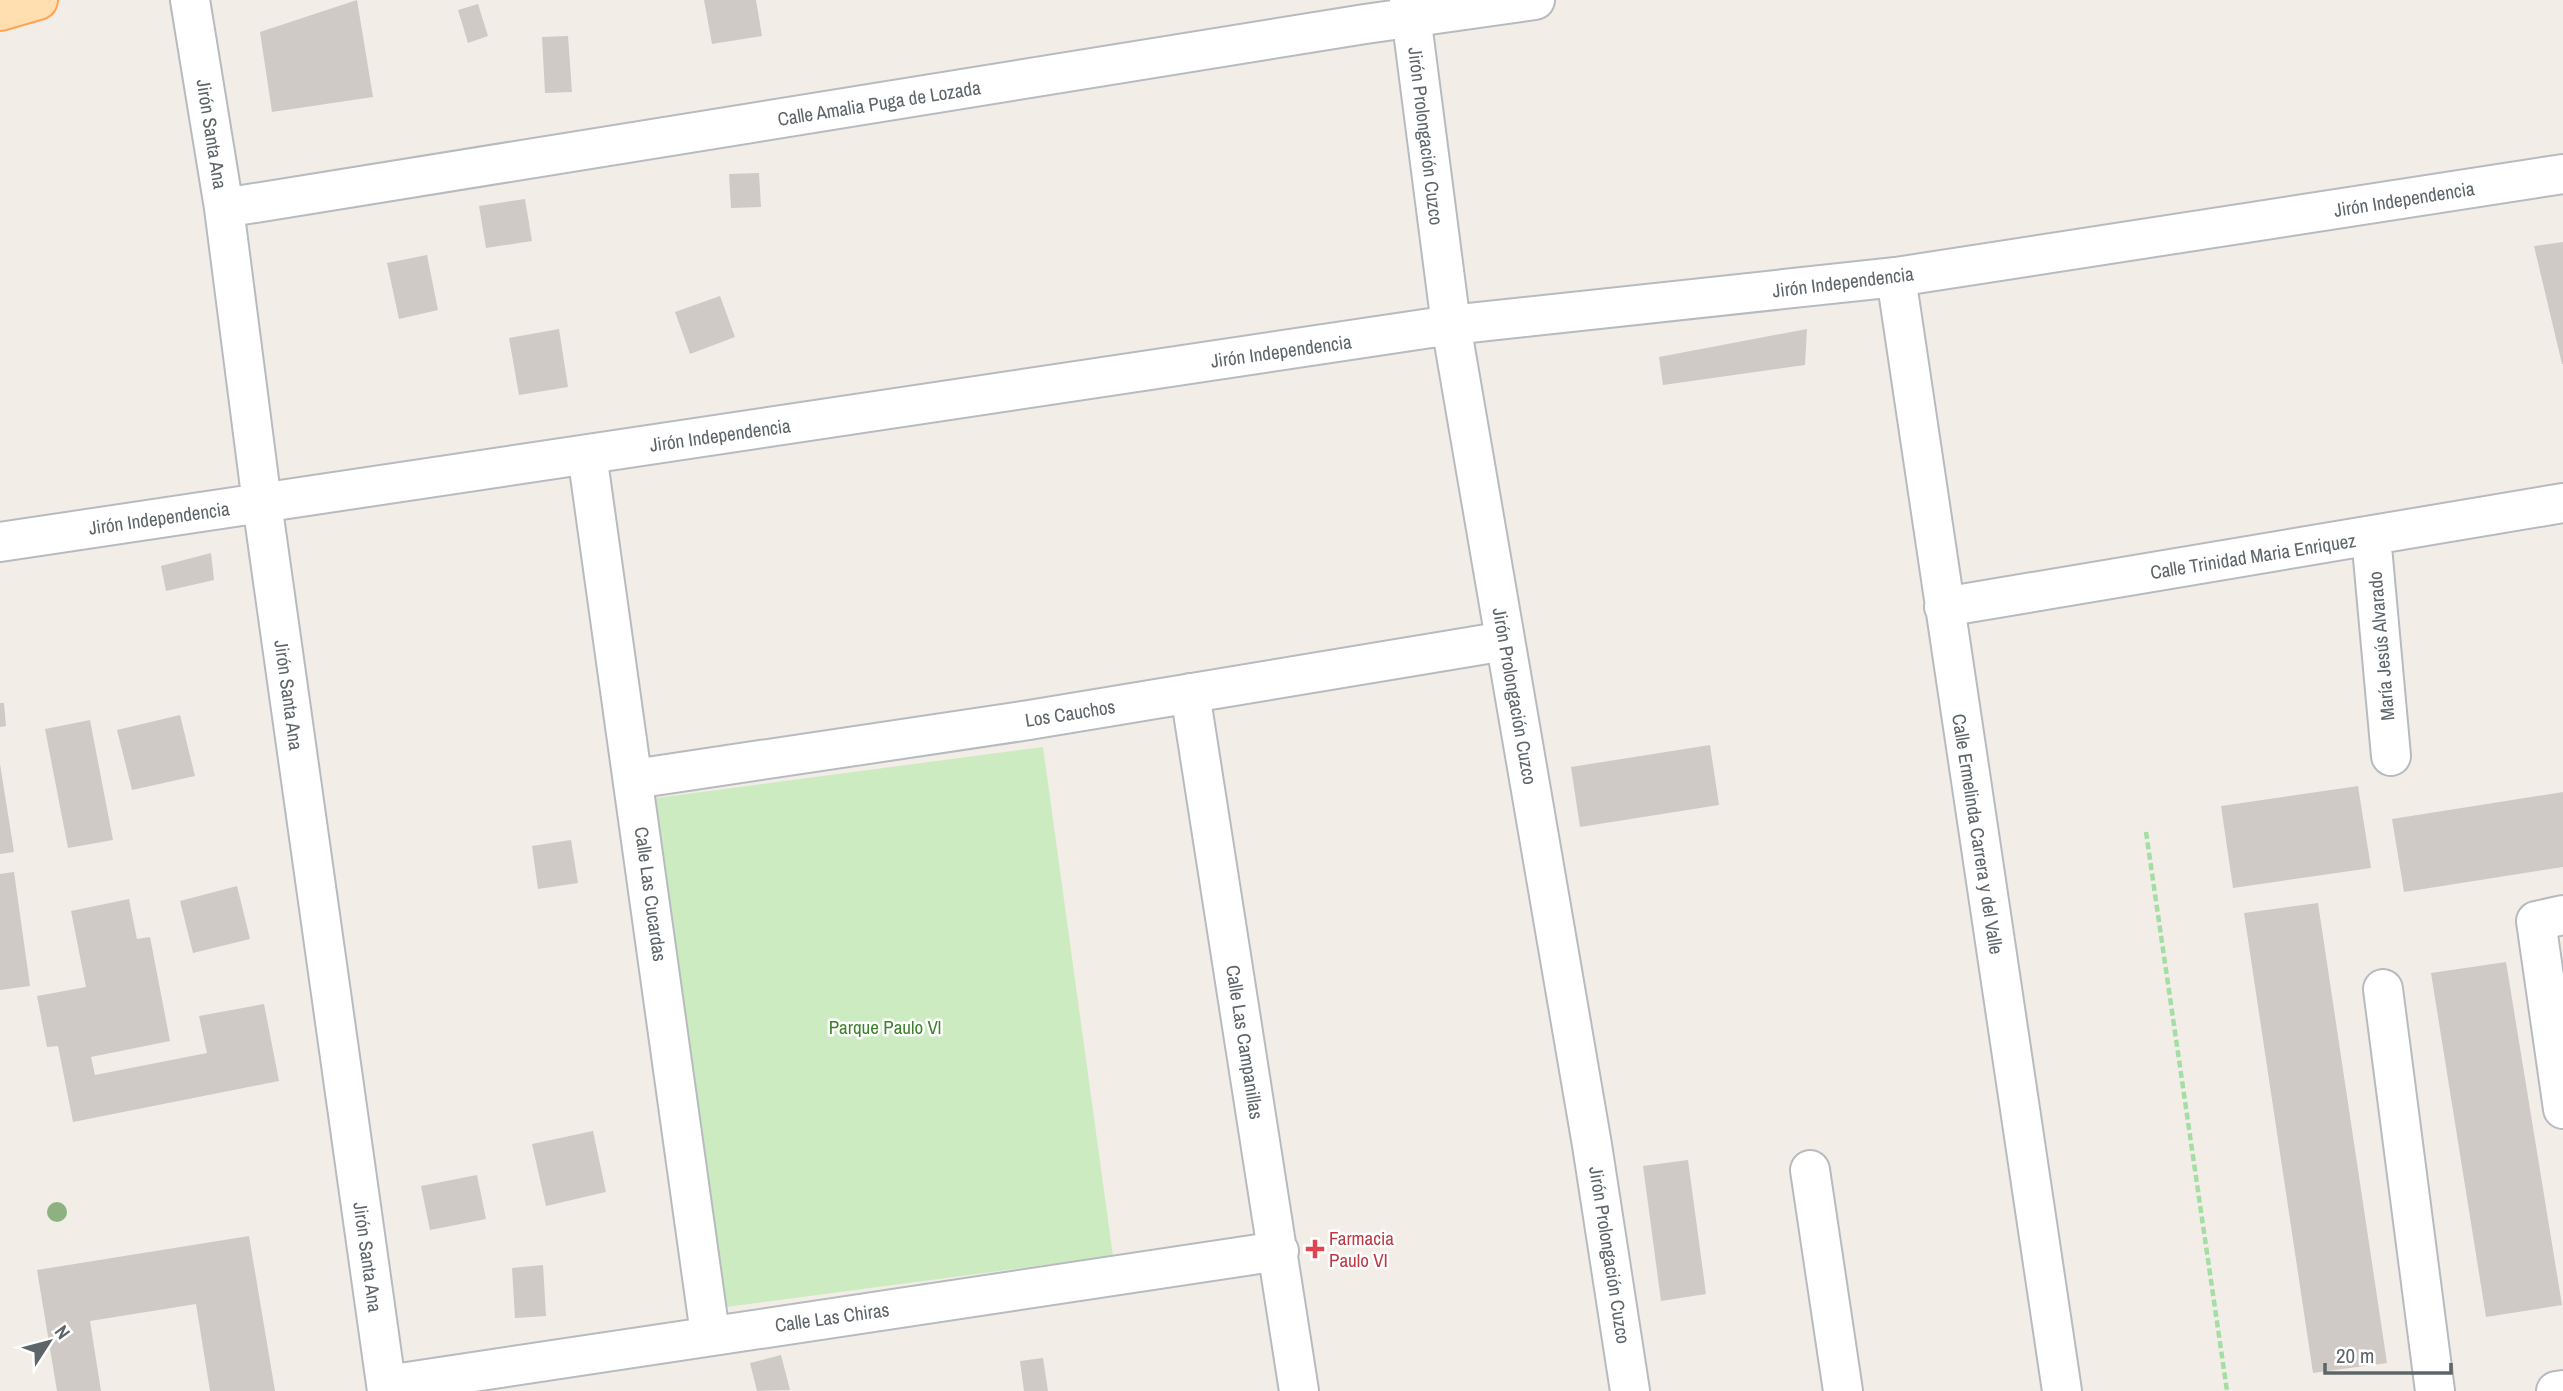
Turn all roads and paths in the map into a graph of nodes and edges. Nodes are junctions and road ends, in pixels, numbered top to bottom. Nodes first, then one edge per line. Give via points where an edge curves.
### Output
1 (38, 0) edge
2 (190, 0) edge
3 (1535, 0) edge
4 (1410, 9) edge
5 (0, 11) edge
6 (2563, 174) edge
7 (224, 208) junction
8 (1896, 277) junction
9 (1451, 326) junction
10 (587, 454) junction
11 (262, 503) junction
12 (2563, 503) edge
13 (2371, 536) junction
14 (0, 542) edge
15 (1944, 607) junction
16 (1505, 640) junction
17 (1189, 693) junction
18 (2391, 756) dead end
19 (634, 779) junction
20 (2146, 832) dead end
21 (2563, 915) edge
22 (2383, 989) dead end
23 (2563, 1109) edge
24 (1810, 1170) dead end
25 (1279, 1251) junction
26 (710, 1334) junction
27 (387, 1388) edge
28 (2563, 1390) edge
29 (1299, 1391) edge
30 (1630, 1391) edge
31 (1843, 1391) edge
32 (2062, 1391) edge
33 (2227, 1391) edge
34 (2435, 1391) edge
35 (2556, 1391) edge

1 - 5 main road
2 - 7 street, Jirón Santa Ana
3 - 4 street, Calle Amalia Puga de Lozada
4 - 7 street, Calle Amalia Puga de Lozada
4 - 9 street, Jirón Prolongación Cuzco
6 - 8 street, Jirón Independencia
7 - 11 street, Jirón Santa Ana
8 - 9 street, Jirón Independencia
8 - 15 street, Calle Ermelinda Carrera y del Valle
9 - 10 street, Jirón Independencia
9 - 16 street, Jirón Prolongación Cuzco
10 - 11 street, Jirón Independencia
10 - 19 street, Calle Las Cucardas
11 - 14 street, Jirón Independencia
11 - 27 street, Jirón Santa Ana
12 - 13 street, Calle Trinidad Maria Enriquez
13 - 15 street, Calle Trinidad Maria Enriquez
13 - 18 street, María Jesús Alvarado
15 - 32 street, Calle Ermelinda Carrera y del Valle
16 - 17 street, Los Cauchos
16 - 30 street, Jirón Prolongación Cuzco
17 - 19 street, Los Cauchos
17 - 25 street, Calle Las Campanillas
19 - 26 street, Calle Las Cucardas
20 - 33 path
21 - 23 street via 2536,921
22 - 34 street
24 - 31 street
25 - 26 street, Calle Las Chiras
25 - 29 street, Calle Las Campanillas
26 - 27 street, Calle Las Chiras
28 - 35 street

